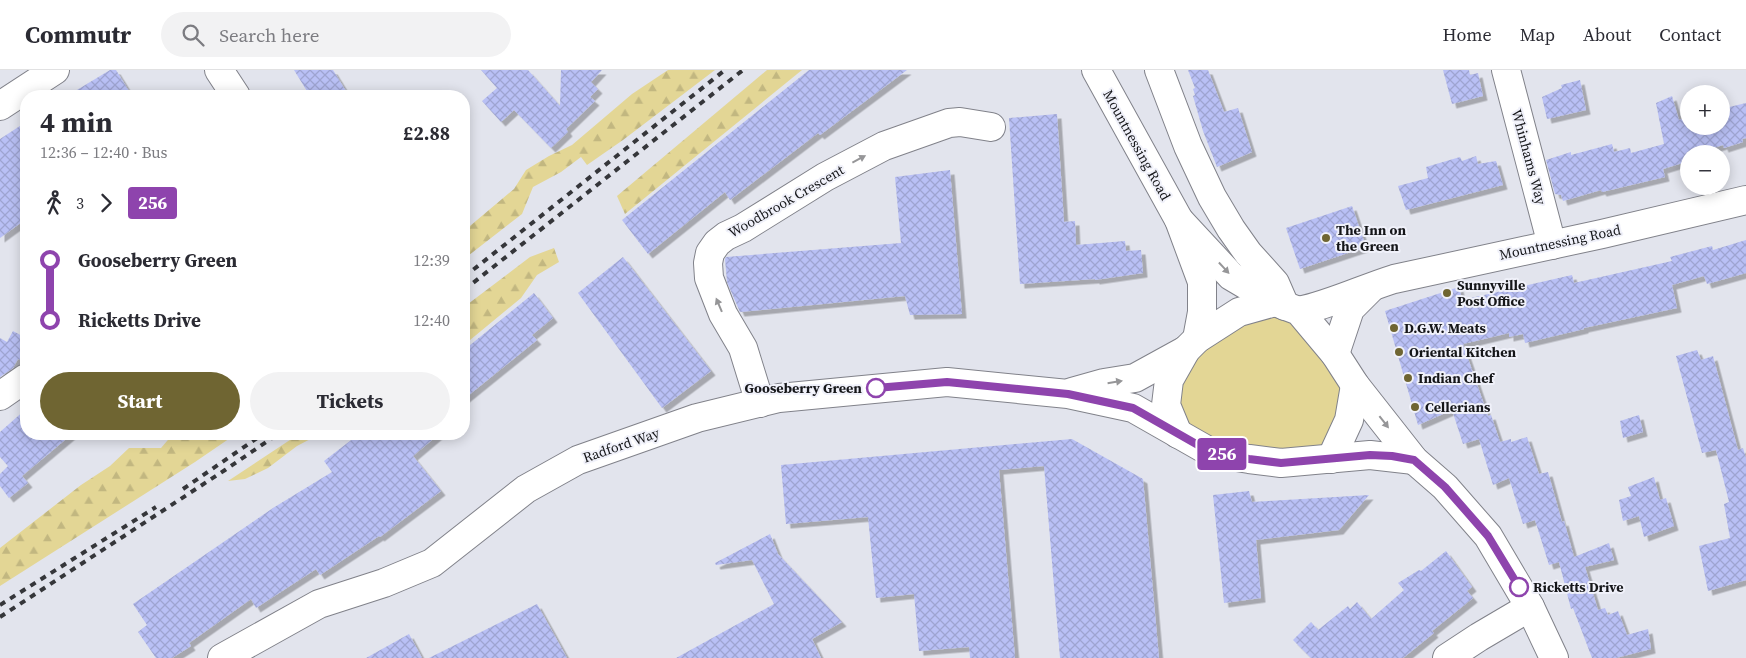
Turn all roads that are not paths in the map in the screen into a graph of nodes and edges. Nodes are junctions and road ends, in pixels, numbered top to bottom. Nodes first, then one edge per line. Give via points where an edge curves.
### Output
1 (55, 70) edge
2 (219, 70) edge
3 (1096, 70) edge
4 (1159, 70) edge
5 (1506, 70) edge
6 (24, 90) edge
7 (232, 90) edge
8 (20, 93) edge
9 (0, 106) edge
10 (991, 127) dead end
11 (1746, 200) edge
12 (1179, 220) junction
13 (1552, 245) junction
14 (1375, 285) junction
15 (1286, 307) junction
16 (1192, 344) junction
17 (1335, 354) junction
18 (1355, 385) junction
19 (1068, 394) junction
20 (760, 403) junction
21 (1178, 434) junction
22 (1331, 459) junction
23 (1414, 460) junction
24 (1530, 607) junction
25 (222, 658) edge
26 (1447, 658) edge
27 (1554, 658) edge

1 - 6 street
2 - 7 street
3 - 12 street, Mountnessing Road
4 - 15 street via 1212,198 1248,253 1275,283
5 - 13 street, Whinhams Way
8 - 9 street
20 -> 10 street, Woodbrook Crescent via 743,348 723,314 708,278 710,253 717,243 825,177 884,146 954,122
11 - 13 street, Mountnessing Road
12 -> 15 street, Mountnessing Road via 1231,276
12 - 16 street, Mountnessing Road via 1202,282 1202,312
13 - 14 street, Mountnessing Road
14 - 15 street, Mountnessing Road via 1321,307
14 - 17 street, Mountnessing Road via 1350,309
15 - 16 street, Mountnessing Road via 1239,312
15 - 17 street, Mountnessing Road
19 -> 16 street, Radford Way via 1136,378
16 - 21 street, Mountnessing Road via 1169,380 1166,405
17 - 18 street, Mountnessing Road
18 - 22 street via 1349,420
18 -> 23 street, Mountnessing Road
19 - 20 street, Radford Way via 947,382 780,398
19 - 21 street, Radford Way via 1133,408
20 - 25 street, Radford Way via 697,418 578,460 526,489 432,563 319,604
21 - 22 street via 1212,453 1281,463
22 - 23 street via 1370,455
23 - 24 street, Mountnessing Road via 1445,487 1488,536
24 - 26 street
24 - 27 street, Mountnessing Road

